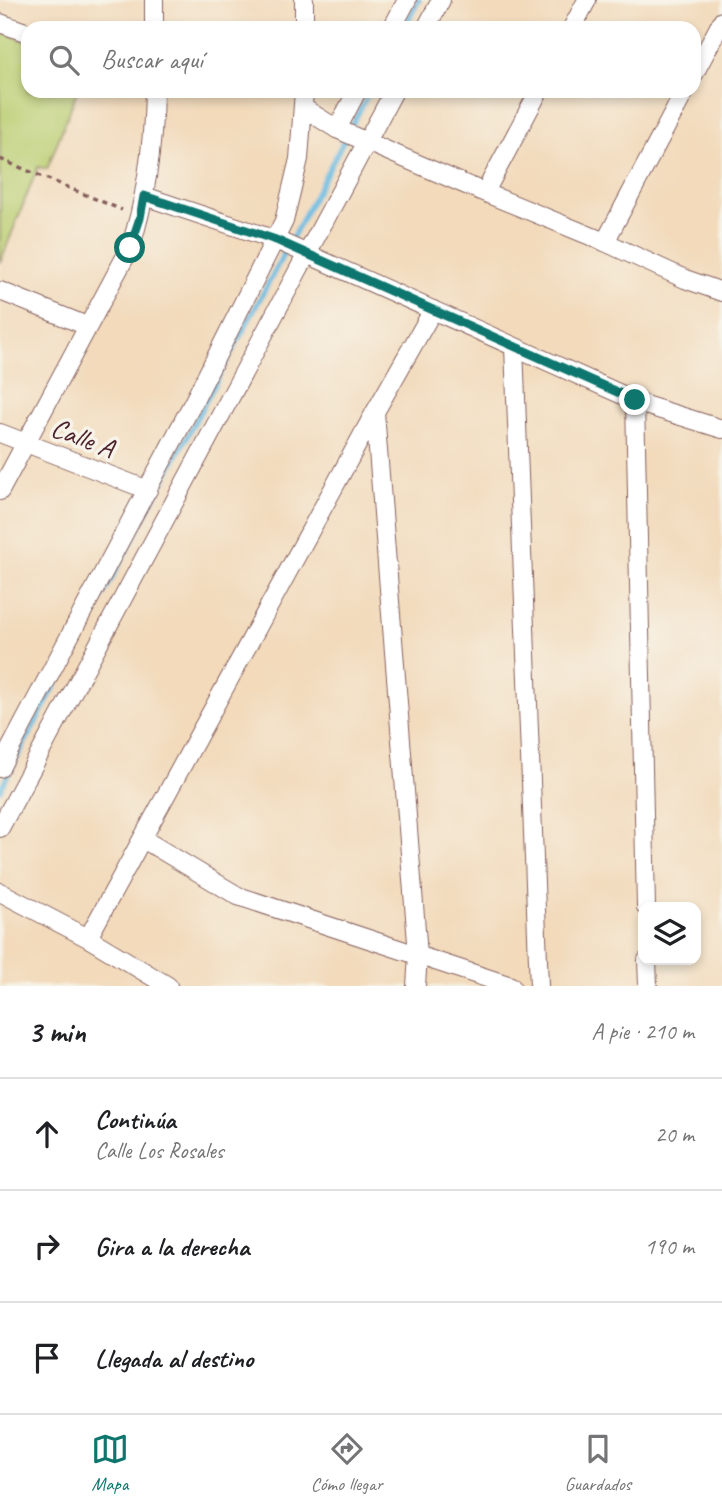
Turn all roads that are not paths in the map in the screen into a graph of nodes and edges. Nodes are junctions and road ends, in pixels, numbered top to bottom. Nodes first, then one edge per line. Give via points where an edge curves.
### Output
1 (154, 0) edge
2 (304, 0) edge
3 (407, 0) edge
4 (440, 0) edge
5 (587, 0) edge
6 (154, 21) edge
7 (304, 21) edge
8 (396, 21) edge
9 (430, 21) edge
10 (576, 21) edge
11 (722, 21) edge
12 (0, 23) edge
13 (21, 30) edge
14 (701, 61) edge
15 (154, 98) edge
16 (304, 98) edge
17 (353, 98) edge
18 (389, 98) edge
19 (535, 98) edge
20 (681, 98) edge
21 (304, 109) junction
22 (337, 129) junction
23 (362, 139) junction
24 (485, 192) junction
25 (144, 196) junction
26 (605, 242) junction
27 (289, 247) junction
28 (0, 291) edge
29 (722, 292) edge
30 (433, 310) junction
31 (87, 327) junction
32 (514, 347) junction
33 (635, 400) junction
34 (374, 412) junction
35 (722, 429) edge
36 (0, 433) edge
37 (25, 443) junction
38 (148, 490) junction
39 (0, 491) edge
40 (11, 765) edge
41 (0, 828) edge
42 (143, 839) junction
43 (0, 892) edge
44 (646, 902) edge
45 (88, 937) junction
46 (418, 955) junction
47 (647, 965) edge
48 (168, 986) edge
49 (416, 986) edge
50 (511, 986) edge
51 (539, 986) edge
52 (648, 986) edge

1 - 6 street
2 - 7 street
3 - 8 street
4 - 9 street
5 - 10 street
11 - 14 street
12 - 13 street
15 - 25 street
16 - 21 street
17 - 22 street
18 - 23 street
19 - 24 street
20 - 26 street
21 - 22 street
21 - 27 street
22 - 23 street
23 - 24 street
23 - 27 street
24 - 26 street
25 - 27 street
25 - 31 street via 130,248
26 - 29 street
27 - 30 street
27 - 38 street
27 - 40 street
28 - 31 street
30 - 32 street
30 - 34 street
31 - 37 street
32 - 33 street
32 - 51 street
33 - 35 street
33 - 44 street
34 - 42 street
34 - 46 street
36 - 37 street, Calle A
37 - 38 street, Calle A
37 - 39 street
38 - 40 street
40 - 41 street
42 - 45 street
42 - 46 street via 238,896
43 - 45 street
45 - 48 street
46 - 49 street
46 - 50 street
47 - 52 street

